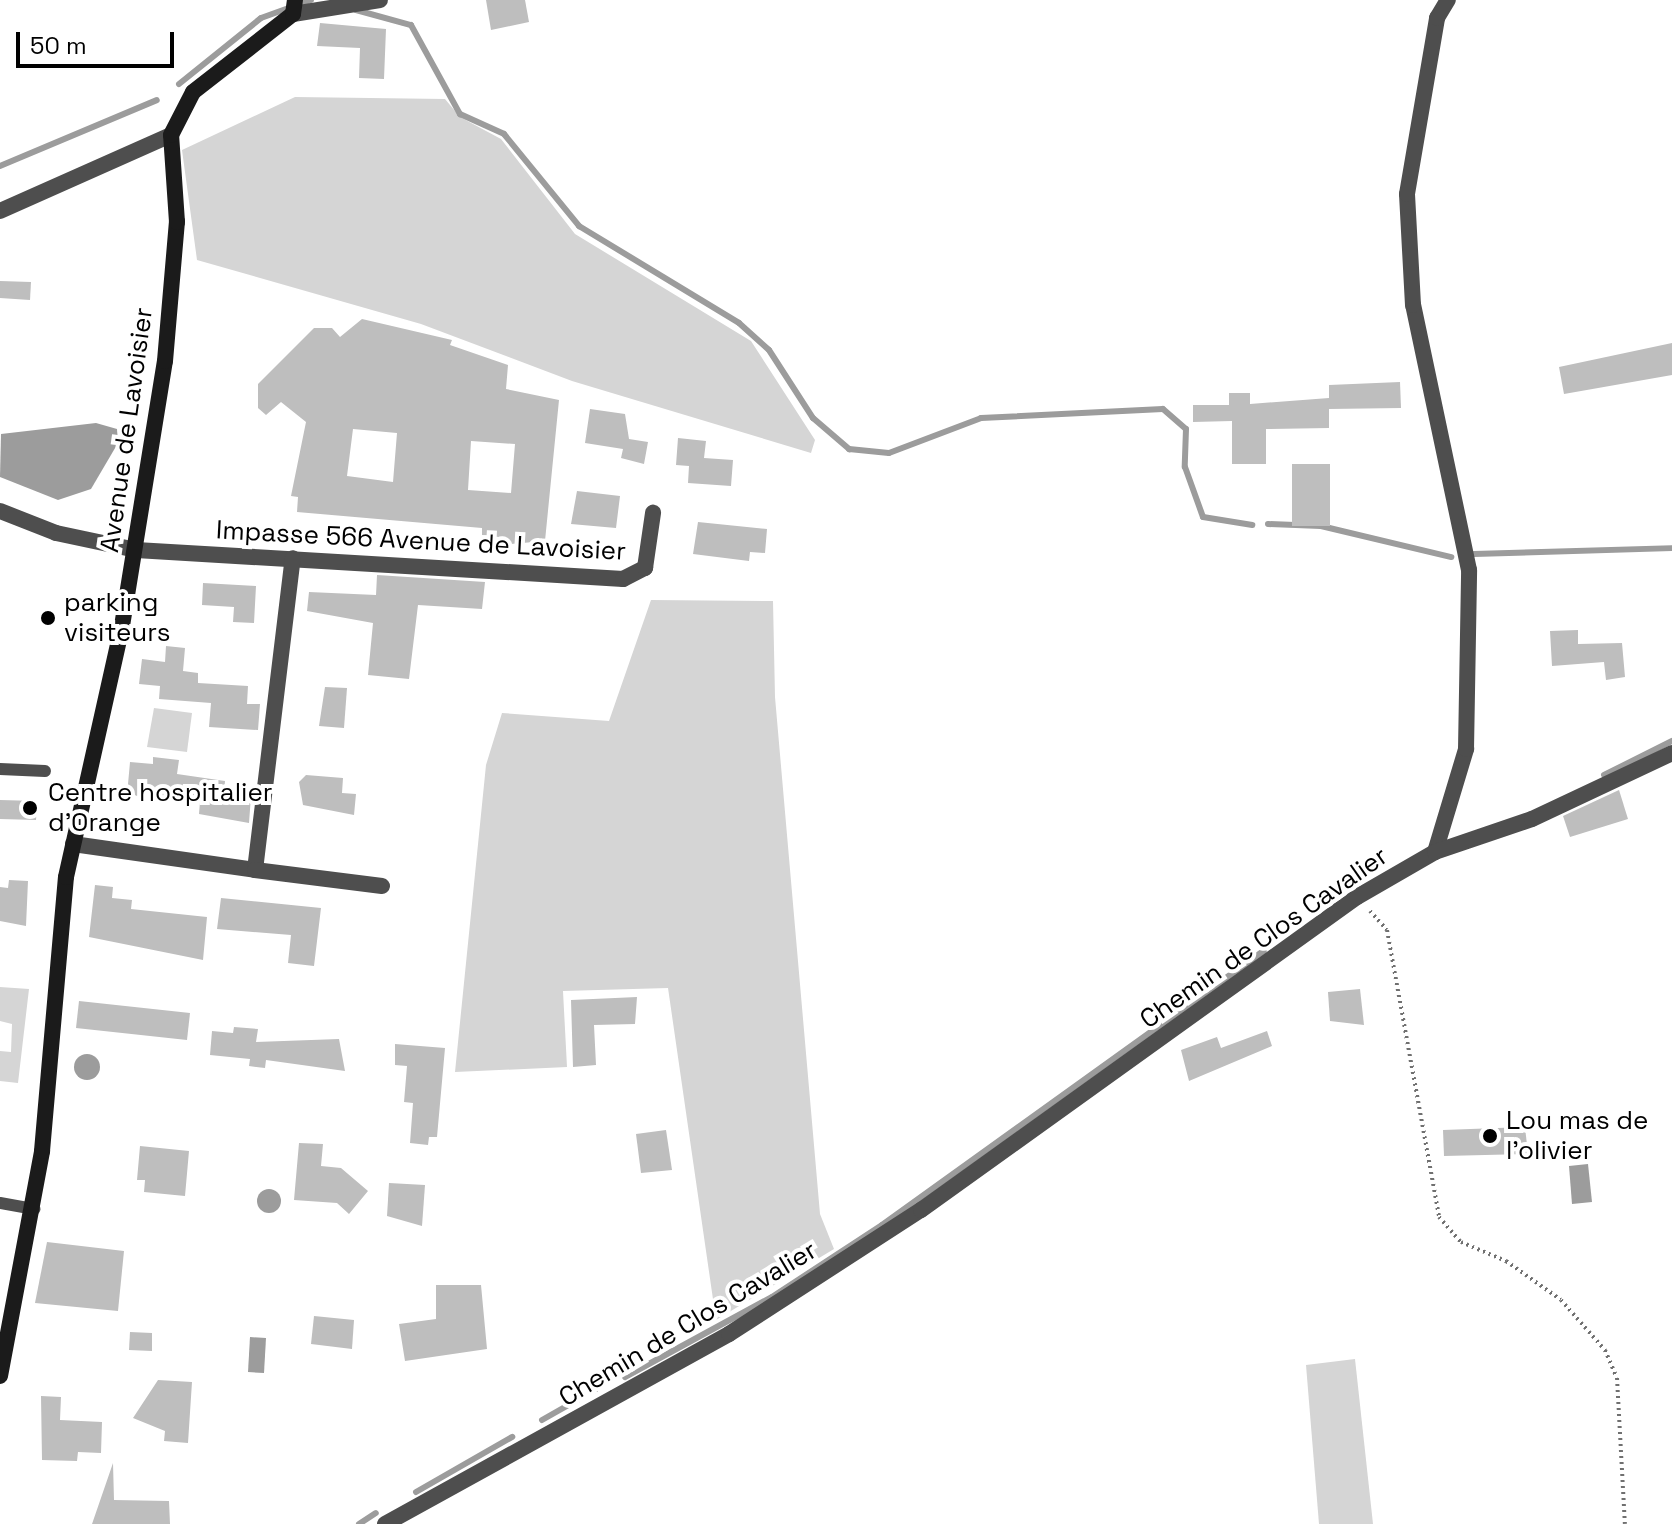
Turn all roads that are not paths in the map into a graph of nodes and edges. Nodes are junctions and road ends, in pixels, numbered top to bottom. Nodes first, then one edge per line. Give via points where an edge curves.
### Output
1 (380, 0) edge
2 (1430, 0) edge
3 (1448, 0) edge
4 (293, 9) edge
5 (1437, 18) junction
6 (171, 135) junction
7 (0, 211) edge
8 (0, 511) edge
9 (653, 513) dead end
10 (136, 550) junction
11 (293, 558) junction
12 (1672, 753) edge
13 (0, 769) edge
14 (45, 771) dead end
15 (73, 844) junction
16 (1435, 852) junction
17 (255, 870) junction
18 (382, 886) dead end
19 (0, 1203) edge
20 (34, 1209) junction
21 (0, 1376) edge
22 (385, 1524) edge

1 - 4 street via 339,11
2 - 5 street
3 - 5 street
4 - 6 street, Avenue de Lavoisier via 211,72 177,112
5 - 16 street via 1413,149 1406,247 1469,570 1471,684 1466,749
6 - 7 street
6 - 10 street, Avenue de Lavoisier via 177,222
8 - 10 street, Impasse 566 Avenue de Lavoisier via 56,533
9 - 11 street, Impasse 566 Avenue de Lavoisier via 645,568 623,579
10 - 11 street, Impasse 566 Avenue de Lavoisier
10 - 15 street, Avenue de Lavoisier
11 - 17 street
12 - 16 street, Chemin de Clos Cavalier via 1532,819
13 - 14 lane
15 - 17 street
15 - 20 street, Avenue de Lavoisier
16 - 22 street, Chemin de Clos Cavalier via 1357,897 921,1210 729,1334
17 - 18 street
19 - 20 lane
20 - 21 street, Avenue de Lavoisier

